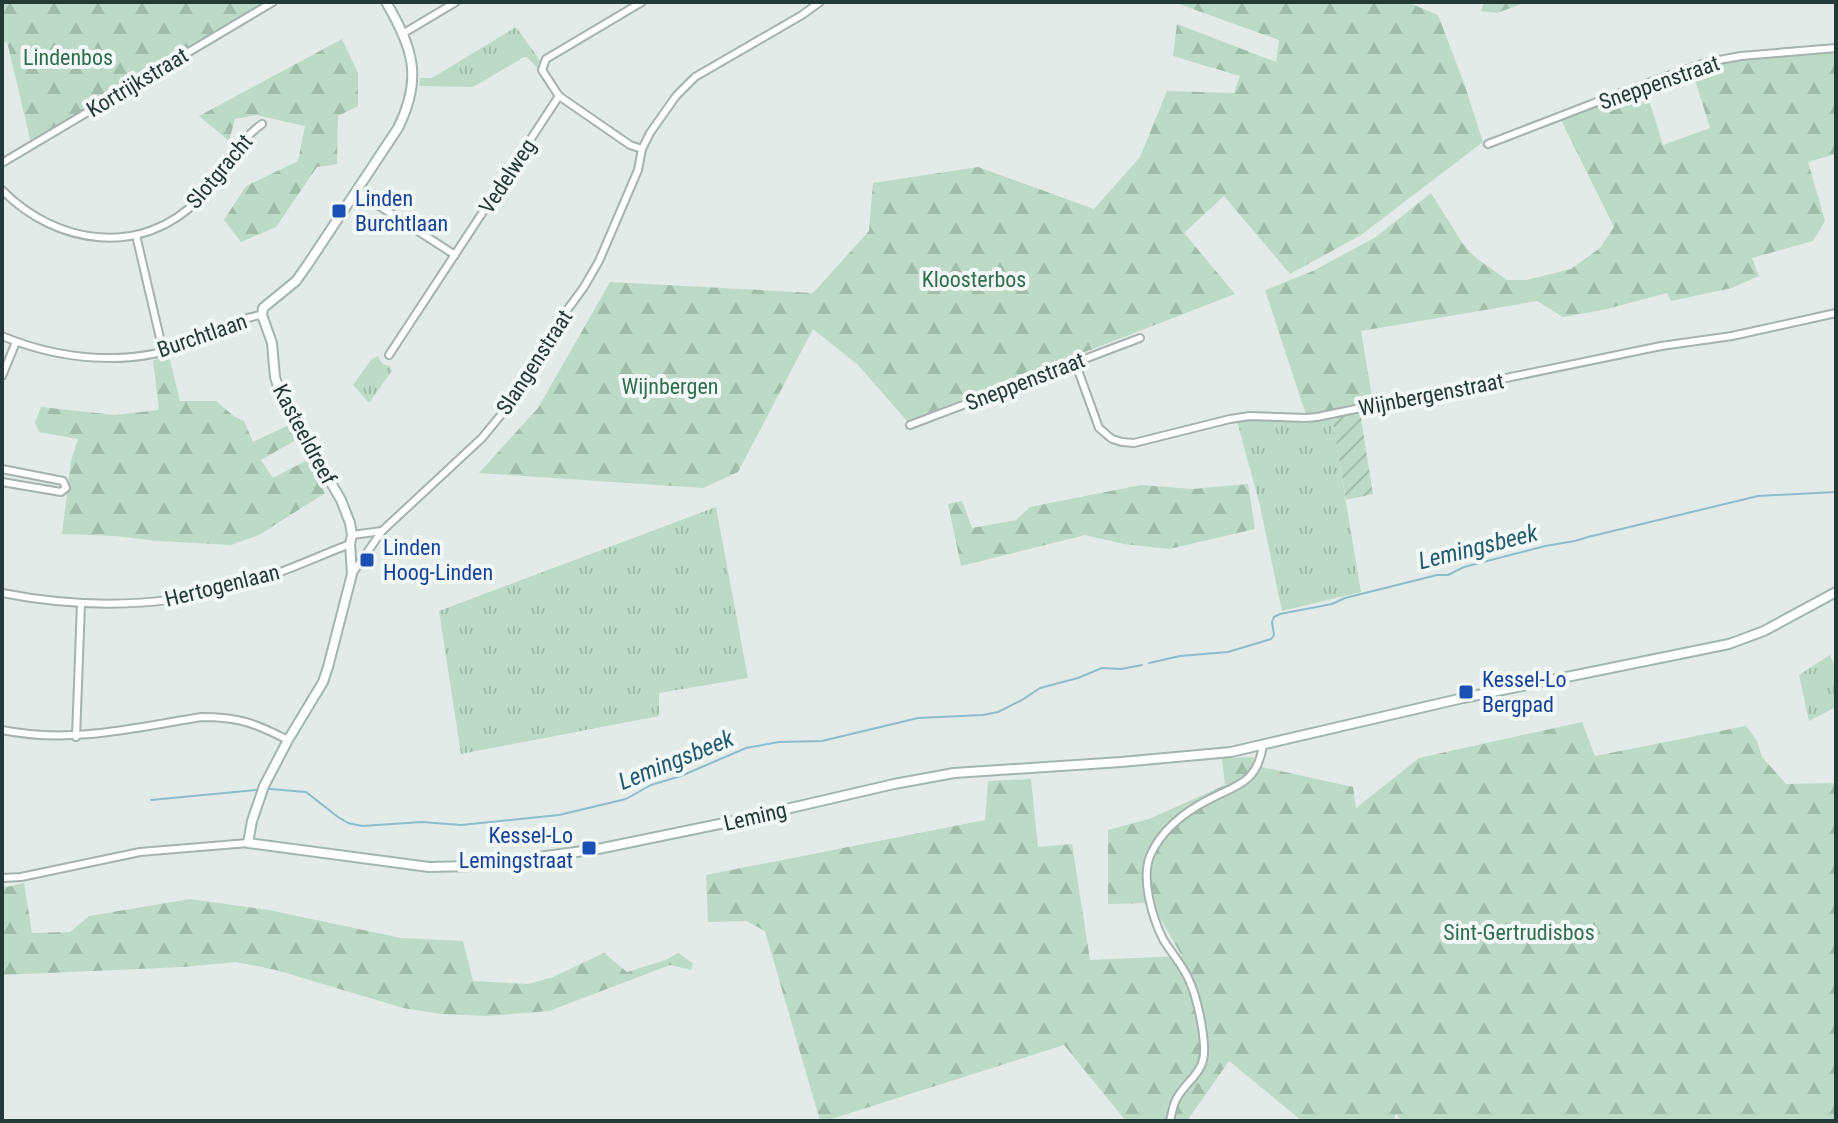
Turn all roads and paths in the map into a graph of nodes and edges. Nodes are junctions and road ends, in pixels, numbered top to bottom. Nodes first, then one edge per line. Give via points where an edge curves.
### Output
1 (273, 2) edge
2 (386, 2) edge
3 (456, 2) edge
4 (642, 2) edge
5 (820, 2) edge
6 (404, 33) junction
7 (1836, 48) edge
8 (559, 96) junction
9 (262, 124) dead end
10 (1488, 144) dead end
11 (642, 149) junction
12 (2, 163) edge
13 (2, 190) edge
14 (356, 191) junction
15 (136, 235) junction
16 (455, 255) junction
17 (1836, 313) edge
18 (262, 315) junction
19 (2, 336) edge
20 (1140, 338) dead end
21 (16, 342) junction
22 (163, 351) junction
23 (389, 355) dead end
24 (1075, 362) junction
25 (2, 376) edge
26 (910, 425) dead end
27 (2, 469) edge
28 (2, 482) edge
29 (382, 531) junction
30 (351, 540) junction
31 (352, 574) junction
32 (1836, 592) edge
33 (2, 593) edge
34 (81, 604) junction
35 (2, 730) edge
36 (76, 737) junction
37 (288, 740) junction
38 (1263, 745) junction
39 (248, 843) junction
40 (2, 878) edge
41 (1170, 1121) edge

1 - 12 street, Kortrijkstraat
2 - 6 street
3 - 6 street
4 - 8 street via 546,59 542,70
5 - 11 street, Slangenstraat via 695,77
6 - 14 street via 412,67 405,114
7 - 10 street, Sneppenstraat via 1708,62
8 - 11 street
8 - 16 street, Vedelweg
9 - 15 street, Slotgracht via 248,134 216,181 186,212
11 - 29 street, Slangenstraat via 599,261 505,412
13 - 15 street, Slotgracht via 32,216 71,233
14 - 16 street
14 - 18 street via 296,281 268,302
15 - 22 street
16 - 23 street, Vedelweg
17 - 24 street, Wijnbergenstraat via 1317,417 1250,416 1134,443 1112,439 1099,428
18 - 22 street, Burchtlaan
18 - 30 street, Kasteeldreef via 281,396 341,500
19 - 21 street, Burchtlaan
20 - 24 street, Sneppenstraat
21 - 22 street, Burchtlaan via 42,351 101,358
21 - 25 street
24 - 26 street, Sneppenstraat
27 - 28 street via 63,481 66,488 61,492
29 - 30 street, Hertogenlaan
29 - 31 street, Slangenstraat
30 - 31 street, Kasteeldreef
30 - 34 street, Hertogenlaan via 295,567 234,587 155,602
31 - 37 street, Slangenstraat via 326,675
32 - 38 street, Leming via 1729,644
33 - 34 street, Hertogenlaan
34 - 36 street
35 - 36 street
36 - 37 street via 220,717 259,725
37 - 39 street, Slangenstraat via 262,791
38 - 39 street, Leming via 1121,762 954,773 598,849 472,866 429,867
38 - 41 street via 1245,781 1180,819 1158,841 1148,863 1154,913 1163,939 1191,984 1204,1042 1203,1066 1176,1099
39 - 40 street via 140,852

